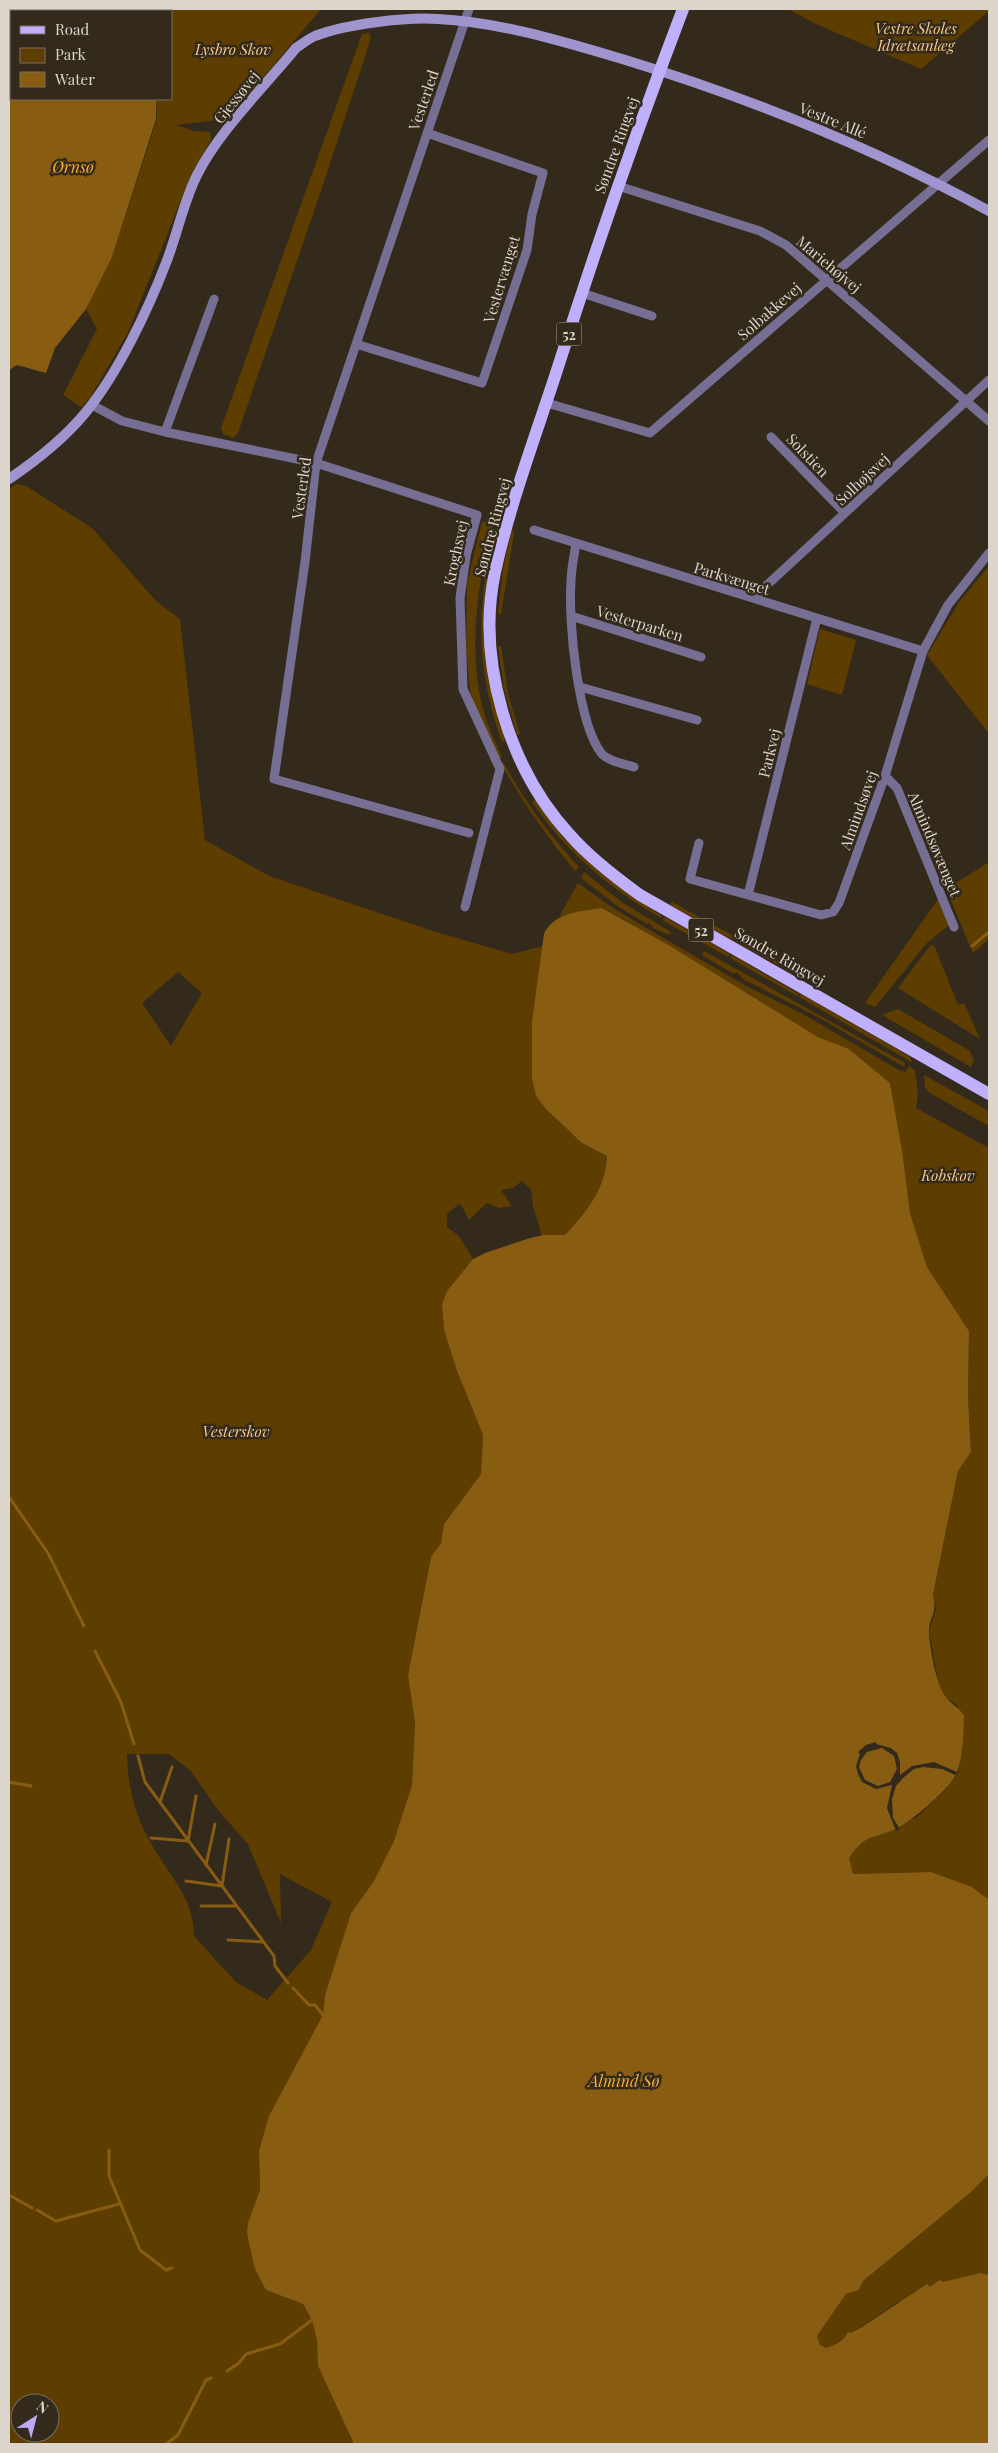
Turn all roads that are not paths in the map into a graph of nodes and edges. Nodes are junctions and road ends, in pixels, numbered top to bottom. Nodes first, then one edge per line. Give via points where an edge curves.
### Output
1 (469, 9) edge
2 (683, 9) edge
3 (464, 22) junction
4 (660, 70) junction
5 (427, 133) junction
6 (989, 140) edge
7 (939, 183) junction
8 (618, 186) junction
9 (989, 211) edge
10 (827, 278) junction
11 (582, 293) junction
12 (214, 299) dead end
13 (652, 316) dead end
14 (356, 344) junction
15 (989, 380) edge
16 (966, 400) junction
17 (547, 403) junction
18 (92, 405) junction
19 (989, 421) edge
20 (165, 432) junction
21 (771, 437) dead end
22 (316, 463) junction
23 (9, 479) edge
24 (845, 513) junction
25 (534, 530) dead end
26 (576, 544) junction
27 (989, 553) edge
28 (753, 598) junction
29 (570, 616) junction
30 (817, 618) junction
31 (923, 650) junction
32 (701, 657) dead end
33 (580, 687) junction
34 (697, 720) dead end
35 (634, 767) dead end
36 (885, 776) junction
37 (469, 833) dead end
38 (699, 843) dead end
39 (748, 895) junction
40 (465, 908) dead end
41 (954, 927) dead end
42 (989, 1094) edge

1 - 3 street, Vesterled
2 - 4 main road, Søndre Ringvej / 52
3 - 4 street, Gjessøvej via 538,36
3 - 5 street, Vesterled
3 - 18 street, Gjessøvej via 436,19 350,26 313,36 296,48 223,136 196,178 154,291
4 - 7 street, Vestre Allé via 736,96
4 - 8 main road, Søndre Ringvej / 52
5 - 14 street, Vesterled
5 - 14 street, Vestervænget via 543,173 527,250 482,383
6 - 7 street, Solbakkevej
7 - 9 street, Vestre Allé
7 - 10 street, Solbakkevej
8 - 10 street, Mariehøjvej via 760,231 786,245
8 - 11 main road, Søndre Ringvej / 52
10 - 16 street, Mariehøjvej
10 - 17 street, Solbakkevej via 650,433
11 - 13 street
11 - 17 main road, Søndre Ringvej / 52
12 - 20 street
14 - 22 street, Vesterled
15 - 16 street, Solhøjsvej
16 - 19 street, Mariehøjvej
16 - 24 street, Solhøjsvej
17 - 42 main road, Søndre Ringvej / 52 via 509,517 494,574 491,611 493,664 500,701 508,730 527,774 569,835 600,865 640,895
18 - 20 street, Kroghsvej via 122,421
18 - 23 street, Gjessøvej via 62,437
20 - 22 street, Kroghsvej
21 - 24 street, Solstien
22 - 37 street, Vesterled via 274,779
22 - 40 street, Kroghsvej via 477,515 466,556 460,598 463,689 500,769
24 - 28 street, Solhøjsvej
25 - 26 street, Parkvænget
26 - 28 street, Parkvænget
26 - 29 street via 570,581
27 - 31 street, Almindsøvej via 948,605
28 - 30 street, Parkvænget
29 - 32 street, Vesterparken
29 - 33 street
30 - 31 street, Parkvænget
30 - 39 street, Parkvej
31 - 36 street, Almindsøvej
33 - 34 street
33 - 35 street via 583,713 603,756
36 - 39 street, Almindsøvej via 833,912 822,915
36 - 41 street, Almindsøvænget via 897,788
38 - 39 street, Almindsøvej via 690,879

